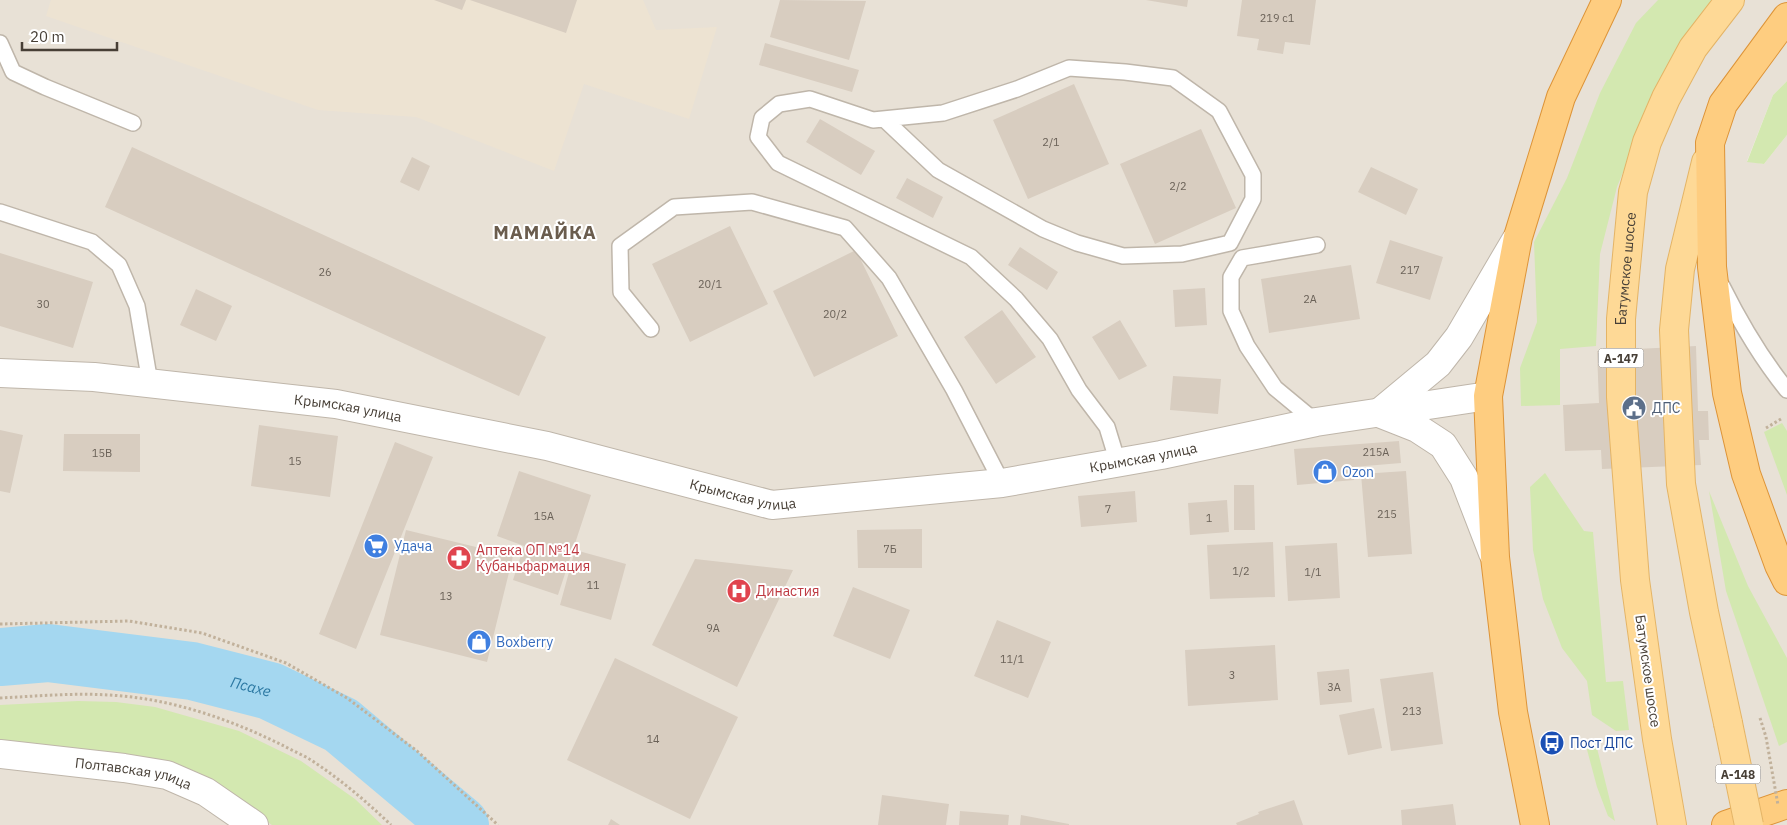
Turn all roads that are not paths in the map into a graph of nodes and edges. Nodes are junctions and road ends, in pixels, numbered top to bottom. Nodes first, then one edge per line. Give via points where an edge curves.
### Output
1 (1608, 0) edge
2 (1730, 0) edge
3 (1787, 18) edge
4 (0, 43) edge
5 (884, 119) junction
6 (133, 123) dead end
7 (1710, 143) junction
8 (0, 212) edge
9 (1518, 237) junction
10 (1317, 245) dead end
11 (1712, 267) junction
12 (651, 329) dead end
13 (0, 373) edge
14 (150, 383) junction
15 (1787, 390) edge
16 (1488, 396) junction
17 (1379, 413) junction
18 (1316, 422) junction
19 (1118, 462) junction
20 (1002, 483) junction
21 (1495, 558) junction
22 (1787, 581) edge
23 (0, 754) edge
24 (1783, 805) edge
25 (1537, 823) edge
26 (254, 825) edge
27 (1672, 825) edge
28 (1726, 825) edge
29 (1749, 825) edge

1 - 9 highway via 1561,97
2 - 27 main road, Батумское шоссе / А-147 via 1693,48 1647,142 1633,192 1621,319 1621,397 1635,580
3 - 7 highway via 1723,104
4 - 6 lane via 13,72
5 - 5 lane via 943,113 1069,68 1173,78 1219,111 1253,175 1253,199 1230,243 1182,254 1123,256 1043,229 938,170
5 - 19 lane via 873,120 810,99 779,104 762,118 758,137 778,163 971,256 1016,299 1050,339 1079,390 1107,427
7 - 11 highway
7 - 29 main road, А-148, bridge via 1680,269 1674,330 1681,484
8 - 14 lane via 92,242 119,265 137,306
9 - 16 highway
9 - 17 street via 1459,337 1438,364
10 - 18 lane via 1242,258 1231,277 1231,311 1246,346 1275,388
11 - 15 lane via 1765,364
11 - 22 highway via 1729,402 1746,474
12 - 20 lane via 621,292 620,246 674,207 752,202 845,228 888,278 954,390
13 - 14 street, Крымская улица
14 - 20 street, Крымская улица via 336,404 547,446 772,505
16 - 17 street, Крымская улица
16 - 21 highway
17 - 18 street, Крымская улица
17 - 21 street via 1417,428 1443,446 1464,478
18 - 19 street, Крымская улица
19 - 20 street, Крымская улица
21 - 25 highway via 1513,712
23 - 26 street, Полтавская улица via 166,775 206,792
24 - 28 highway

